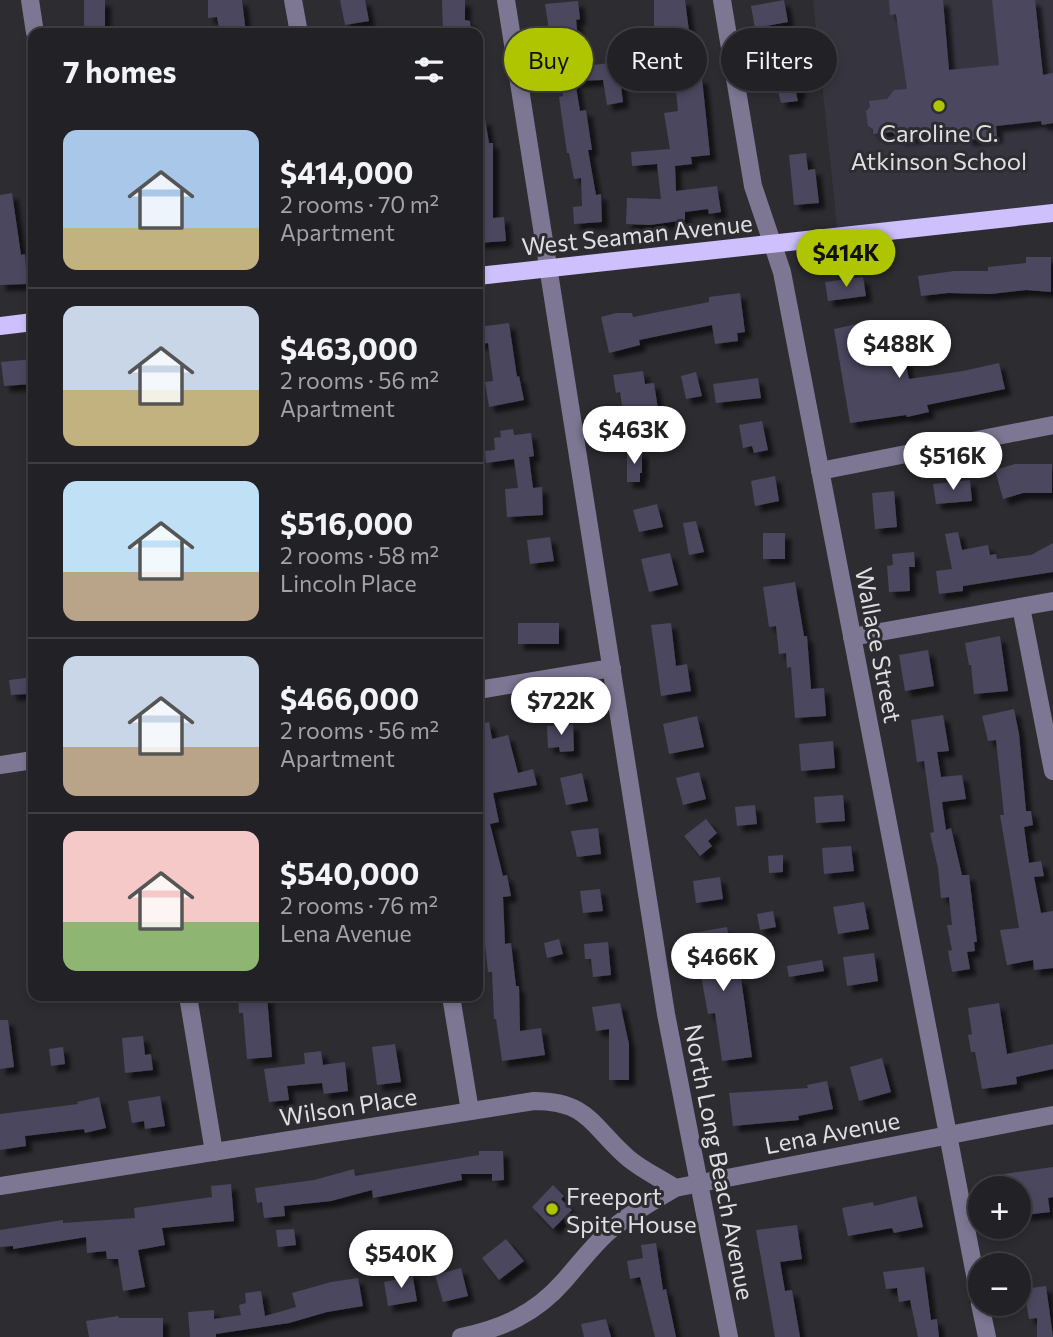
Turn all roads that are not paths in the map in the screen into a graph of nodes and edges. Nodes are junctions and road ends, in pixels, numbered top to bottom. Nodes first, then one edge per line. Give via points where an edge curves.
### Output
1 (30, 0) edge
2 (293, 0) edge
3 (506, 0) edge
4 (722, 0) edge
5 (34, 28) edge
6 (298, 28) edge
7 (1053, 213) edge
8 (771, 244) junction
9 (549, 269) junction
10 (483, 276) edge
11 (28, 323) edge
12 (0, 326) edge
13 (1053, 425) edge
14 (820, 471) junction
15 (1053, 601) edge
16 (1021, 607) junction
17 (852, 637) junction
18 (611, 668) junction
19 (483, 689) edge
20 (28, 761) edge
21 (0, 765) edge
22 (1053, 771) edge
23 (189, 1001) edge
24 (452, 1001) edge
25 (470, 1111) junction
26 (1053, 1115) edge
27 (948, 1134) junction
28 (214, 1152) junction
29 (699, 1183) junction
30 (0, 1186) edge
31 (675, 1188) junction
32 (971, 1253) edge
33 (983, 1316) edge
34 (461, 1337) edge
35 (729, 1337) edge
36 (987, 1337) edge

1 - 5 street
2 - 6 street
3 - 9 street, North Long Beach Avenue
4 - 8 street, Wallace Street via 753,186
7 - 8 main road, West Seaman Avenue
8 - 9 main road, West Seaman Avenue
8 - 14 street, Wallace Street via 782,272
9 - 10 main road, West Seaman Avenue
9 - 18 street, North Long Beach Avenue
11 - 12 main road
13 - 14 street
14 - 17 street, Wallace Street
15 - 16 street
16 - 17 street
16 - 22 street
17 - 27 street, Wallace Street
18 - 19 street
18 - 29 street, North Long Beach Avenue via 666,1014
20 - 21 street
23 - 28 street
24 - 25 street
25 - 28 street, Wilson Place
25 - 31 street, Wilson Place via 534,1101 566,1104 589,1116 629,1158
26 - 27 street, Lena Avenue
27 - 29 street, Lena Avenue
27 - 32 street, Wallace Street
28 - 30 street, Wilson Place
29 - 31 street, Lena Avenue
29 - 35 street, North Long Beach Avenue
31 - 34 street, Lena Avenue via 608,1232 533,1309 493,1330
33 - 36 street, Wallace Street

